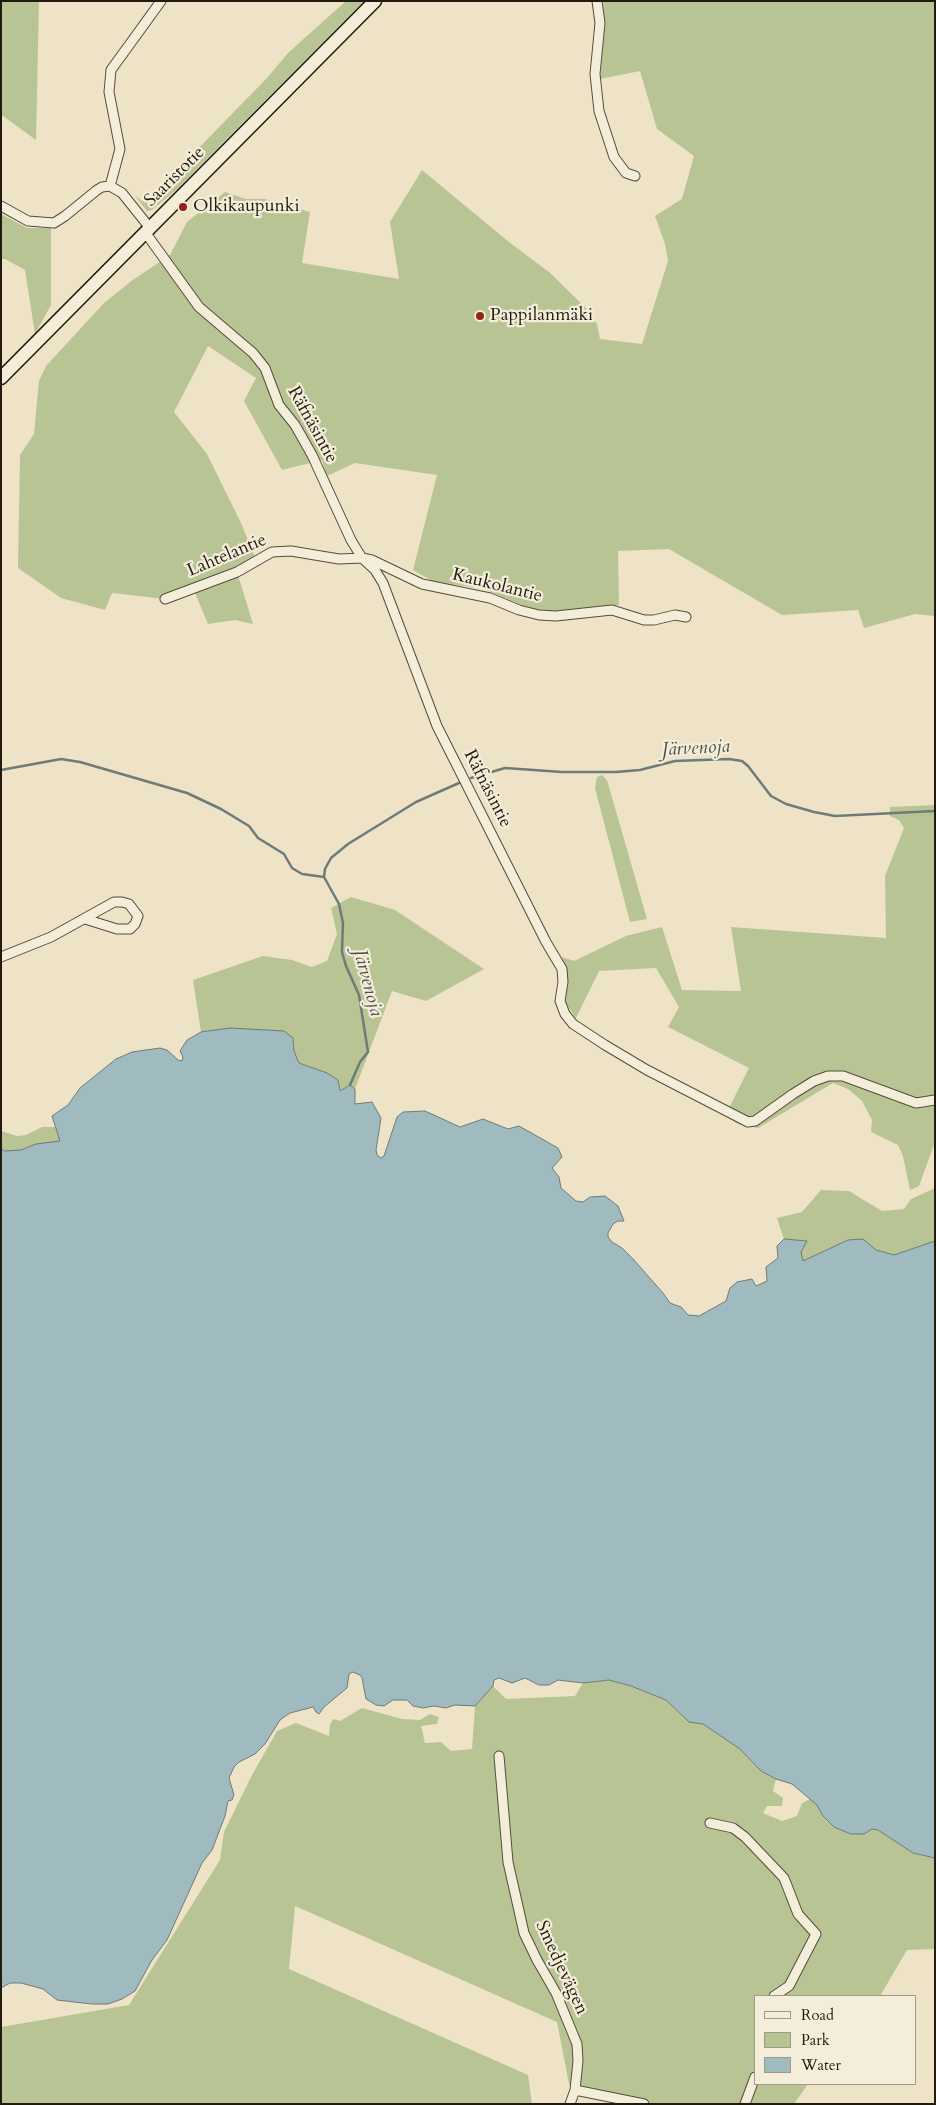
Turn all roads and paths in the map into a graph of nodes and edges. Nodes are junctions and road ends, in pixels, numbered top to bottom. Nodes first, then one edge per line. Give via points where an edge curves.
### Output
1 (162, 1) edge
2 (375, 1) edge
3 (597, 1) edge
4 (635, 176) dead end
5 (110, 186) junction
6 (1, 206) edge
7 (147, 230) junction
8 (1, 378) edge
9 (362, 558) junction
10 (165, 599) dead end
11 (686, 617) dead end
12 (85, 919) junction
13 (1, 957) edge
14 (935, 1100) edge
15 (499, 1756) dead end
16 (710, 1823) dead end
17 (776, 1995) edge
18 (754, 2080) edge
19 (574, 2090) junction
20 (570, 2104) edge
21 (644, 2104) edge
22 (745, 2104) edge

1 - 5 street via 111,70 109,92 120,149
2 - 7 main road, Saaristotie
3 - 4 street via 600,23 595,80 599,111 614,157 626,173
5 - 6 street via 97,190 54,223 28,221
5 - 7 street, Räfnäsintie via 122,193
7 - 8 main road, Saaristotie
7 - 9 street, Räfnäsintie via 200,307 253,353 265,368 279,405 312,455
9 - 10 street, Lahtelantie via 339,559 312,553 272,552 237,572
9 - 11 street, Kaukolantie via 422,584 490,598 539,615 612,610 644,620 674,615
9 - 14 street, Räfnäsintie via 375,570 382,583 437,726 562,969 564,982 560,1001 573,1024 647,1070 748,1122 756,1122 793,1094 828,1076 843,1076 916,1103
12 - 12 street via 114,902 128,904 138,916 130,929 117,929
12 - 13 street via 52,937
15 - 19 street, Smedjevägen via 514,1897 524,1933 556,1993 577,2044
16 - 17 street via 733,1828 745,1837 784,1878 798,1914 816,1934 789,1986
18 - 22 street
19 - 20 street, Smedjevägen
19 - 21 street

